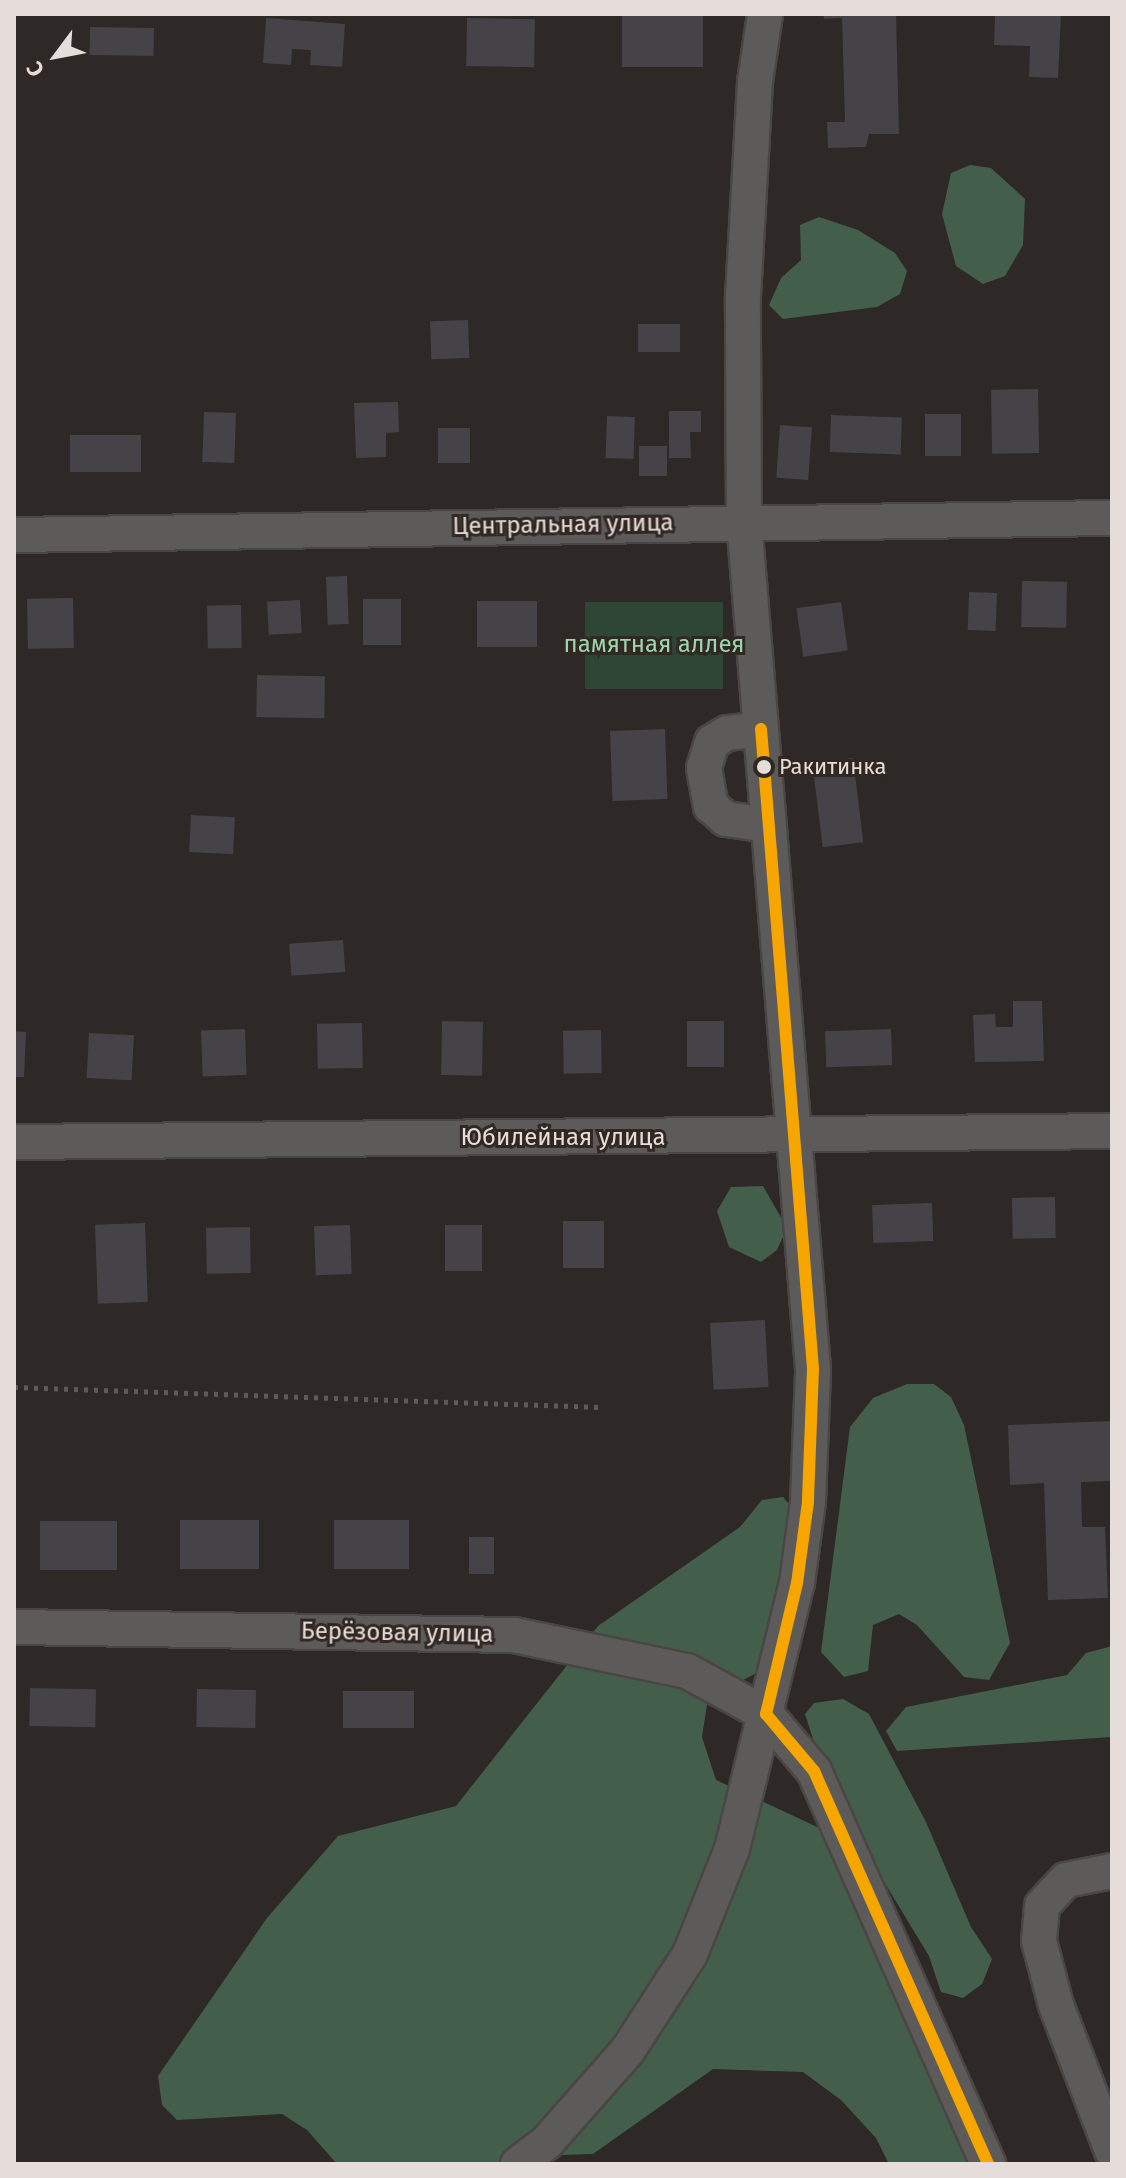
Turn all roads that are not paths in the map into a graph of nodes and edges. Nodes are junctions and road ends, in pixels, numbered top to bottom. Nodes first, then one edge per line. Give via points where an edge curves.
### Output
1 (765, 14) edge
2 (1112, 518) edge
3 (744, 521) junction
4 (14, 535) edge
5 (761, 729) junction
6 (768, 825) junction
7 (1112, 1131) edge
8 (792, 1136) junction
9 (14, 1142) edge
10 (14, 1627) edge
11 (766, 1714) junction
12 (1112, 1871) edge
13 (1112, 2151) edge
14 (518, 2164) edge
15 (988, 2164) edge

1 - 3 street via 755,82 743,297
2 - 3 street, Центральная улица
3 - 4 street, Центральная улица
3 - 5 street
5 - 6 street
5 - 6 street via 719,737 712,742 704,768 711,806 726,819
6 - 8 street
7 - 8 street, Юбилейная улица
8 - 9 street, Юбилейная улица
8 - 11 street via 813,1369 808,1502 797,1583
10 - 11 street, Берёзовая улица via 514,1635 687,1671
11 - 14 street via 732,1849 690,1954 628,2050 547,2142
11 - 15 street via 814,1771
12 - 13 street via 1066,1880 1042,1906 1039,1941 1056,2005

